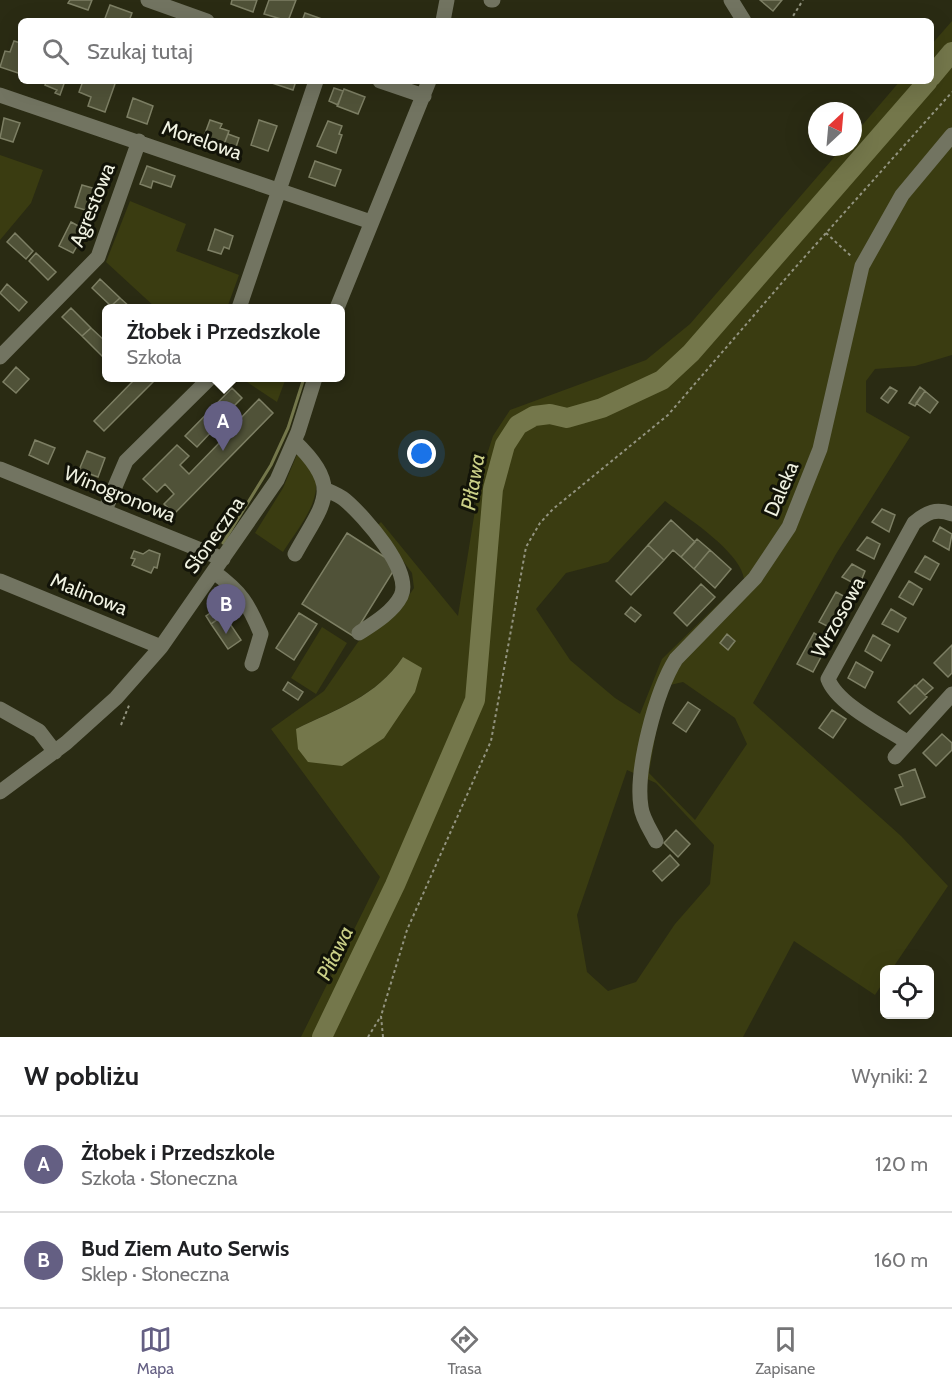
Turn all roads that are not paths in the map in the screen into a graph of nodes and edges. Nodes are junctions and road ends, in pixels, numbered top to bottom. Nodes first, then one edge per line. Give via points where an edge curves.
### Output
1 (148, 0) edge
2 (447, 0) edge
3 (730, 0) edge
4 (199, 18) edge
5 (444, 18) edge
6 (742, 18) edge
7 (315, 84) edge
8 (389, 84) edge
9 (428, 84) edge
10 (0, 95) edge
11 (424, 96) junction
12 (952, 135) edge
13 (139, 141) junction
14 (280, 190) junction
15 (371, 222) junction
16 (241, 304) edge
17 (339, 304) edge
18 (0, 357) edge
19 (206, 382) edge
20 (314, 382) edge
21 (294, 441) junction
22 (0, 469) edge
23 (324, 489) junction
24 (105, 510) junction
25 (952, 514) edge
26 (295, 554) dead end
27 (223, 558) junction
28 (214, 572) junction
29 (0, 581) edge
30 (359, 633) dead end
31 (161, 647) junction
32 (252, 664) dead end
33 (952, 694) edge
34 (0, 709) edge
35 (907, 742) junction
36 (55, 752) junction
37 (895, 757) dead end
38 (0, 792) edge
39 (656, 841) dead end

1 - 4 street
2 - 5 street
3 - 6 street
7 - 14 street
8 - 11 street
9 - 11 street
10 - 13 street, Morelowa
11 - 15 street
12 - 39 street, Daleka via 902,195 862,266 820,449 789,527 755,578 676,659 666,675 654,710 641,787 641,809
13 - 14 street, Morelowa
13 - 18 street, Agrestowa via 98,257
14 - 15 street, Morelowa
14 - 16 street
15 - 17 street
19 - 24 street via 126,461
20 - 21 street, Słoneczna
21 - 23 street via 315,461
21 - 27 street, Słoneczna via 277,480
22 - 24 street, Winogronowa
23 - 26 street via 319,515
23 - 30 street via 344,498 390,553 404,580 401,596 393,606
24 - 27 street, Winogronowa
25 - 35 street, Wrzosowa via 941,510 925,513 914,523 828,679 839,695
27 - 28 street, Słoneczna
28 - 31 street, Słoneczna
28 - 32 street via 248,603 261,634
29 - 31 street, Malinowa
31 - 36 street, Słoneczna via 116,698
33 - 35 street
34 - 36 street via 39,731
35 - 37 street
36 - 38 street, Słoneczna

